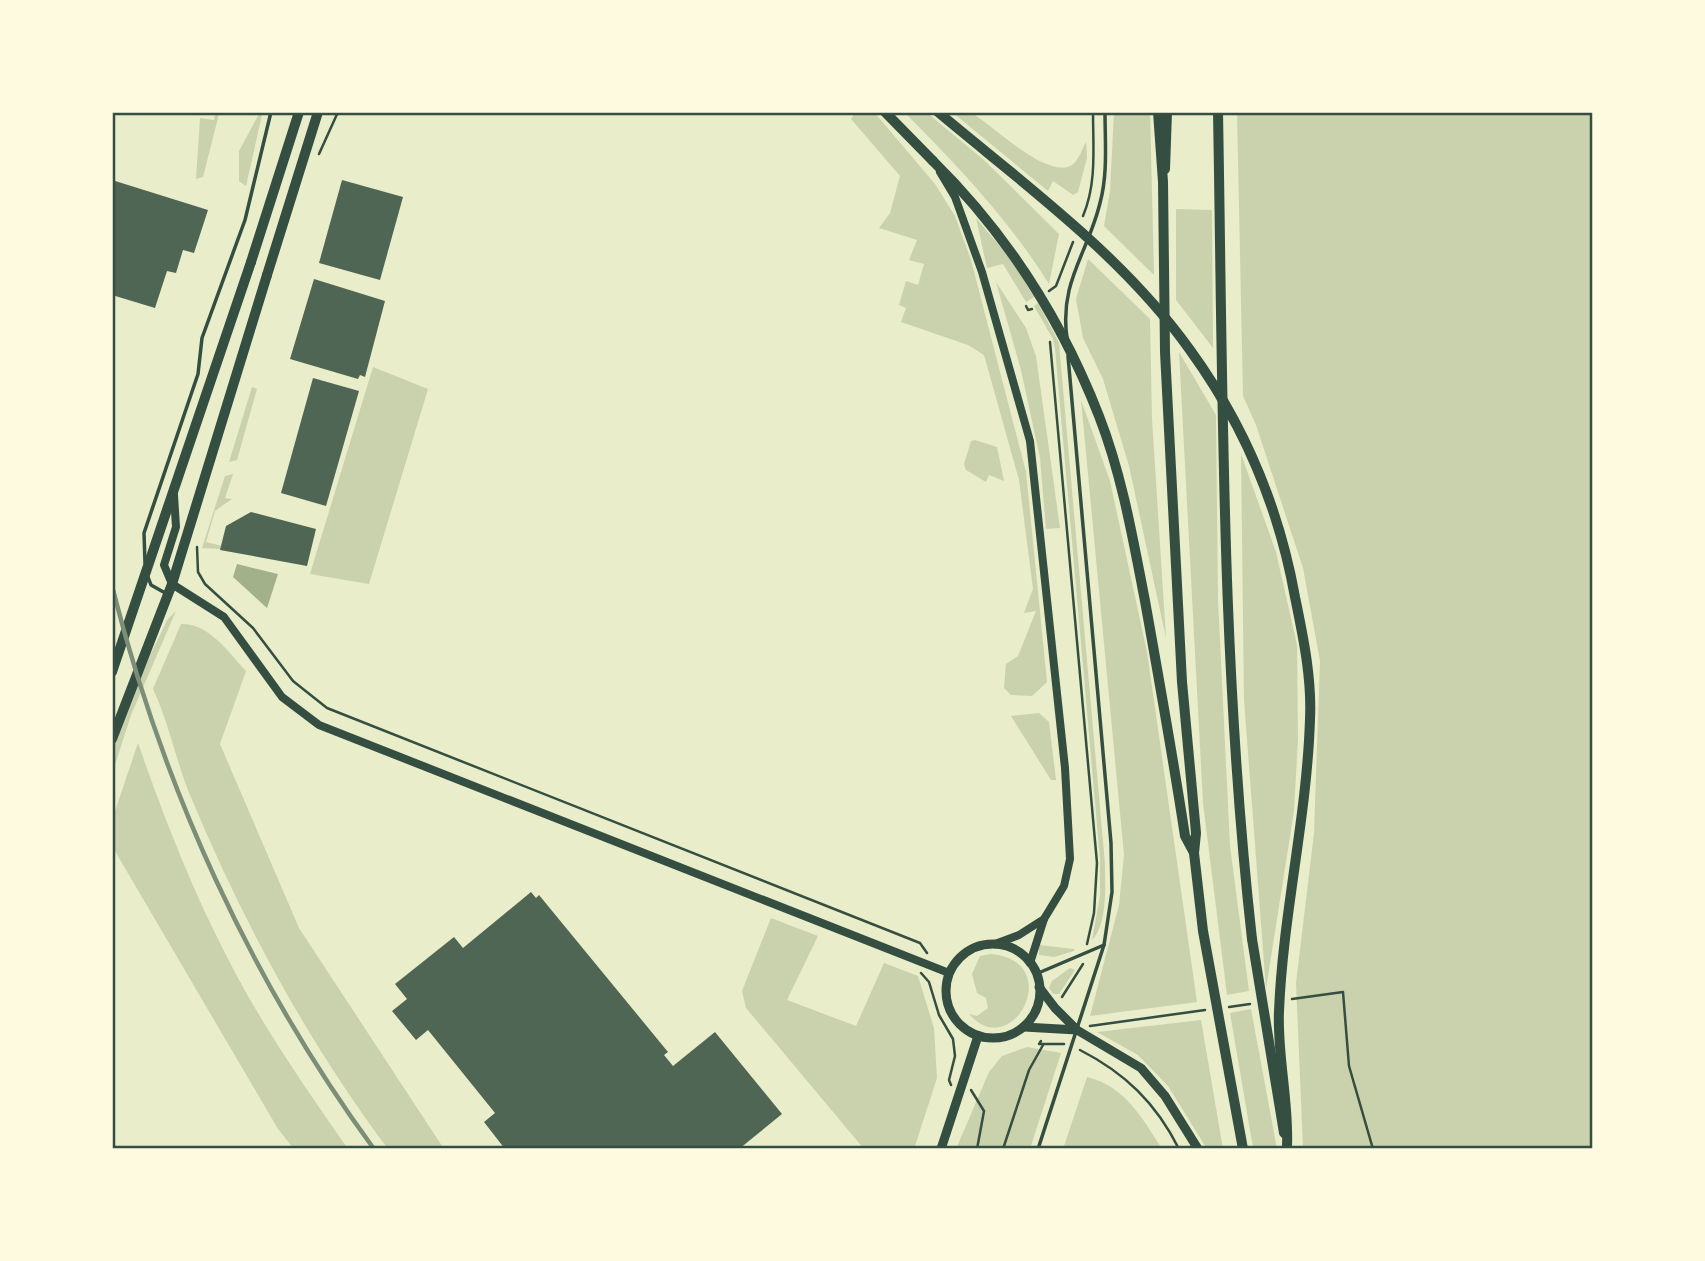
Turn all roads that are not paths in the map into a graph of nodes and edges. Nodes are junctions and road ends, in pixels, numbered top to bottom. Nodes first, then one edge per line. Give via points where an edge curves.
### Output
1 (271, 112) edge
2 (299, 112) edge
3 (321, 112) edge
4 (885, 112) edge
5 (938, 112) edge
6 (1105, 112) edge
7 (1158, 112) edge
8 (1167, 112) edge
9 (1218, 112) edge
10 (933, 161) junction
11 (1163, 182) junction
12 (251, 262) joint
13 (267, 275) joint
14 (1068, 346) junction
15 (173, 489) junction
16 (145, 570) junction
17 (170, 589) junction
18 (112, 672) edge
19 (112, 738) edge
20 (1194, 853) junction
21 (1044, 919) junction
22 (995, 944) junction
23 (1104, 945) junction
24 (1030, 963) junction
25 (948, 973) junction
26 (1037, 974) junction
27 (1040, 987) junction
28 (1024, 1027) junction
29 (1080, 1029) junction
30 (978, 1036) junction
31 (1287, 1148) edge
32 (941, 1149) edge
33 (1038, 1149) edge
34 (1198, 1149) edge
35 (1243, 1149) edge

1 - 16 lane via 254,190 202,338 198,374 144,533
2 - 12 highway
3 - 13 highway
4 - 10 main road
5 - 31 highway via 1060,214 1128,278 1190,349 1242,435 1269,498 1289,564 1305,649 1311,717 1279,1014 1289,1111
6 - 14 lane via 1103,192 1070,282 1065,324
7 - 11 highway
8 - 11 highway
9 - 31 highway via 1221,427 1240,829 1252,939
10 - 14 highway via 1006,244
10 - 21 street via 955,197 982,272 1030,441 1038,491 1070,859 1064,886
11 - 20 highway via 1165,352
12 - 15 main road
13 - 17 main road
14 - 20 highway via 1100,418 1128,514 1185,836
14 - 23 lane via 1111,843 1112,892
15 - 16 main road
15 - 17 street via 176,527 164,565
16 - 17 lane via 151,585
16 - 18 main road
17 - 19 main road
17 - 25 street via 223,617 282,697 319,726
20 - 35 highway via 1203,932
21 - 22 street
21 - 24 street
22 - 24 main road via 1012,948
22 - 25 main road via 966,952
23 - 26 lane
23 - 29 lane
24 - 26 main road
25 - 30 main road via 950,1012
26 - 27 main road
27 - 28 main road via 1036,1009
27 - 29 main road via 1055,1008
28 - 29 main road
28 - 30 main road via 1002,1037
29 - 33 lane
29 - 34 main road via 1141,1068 1165,1096
30 - 32 main road

